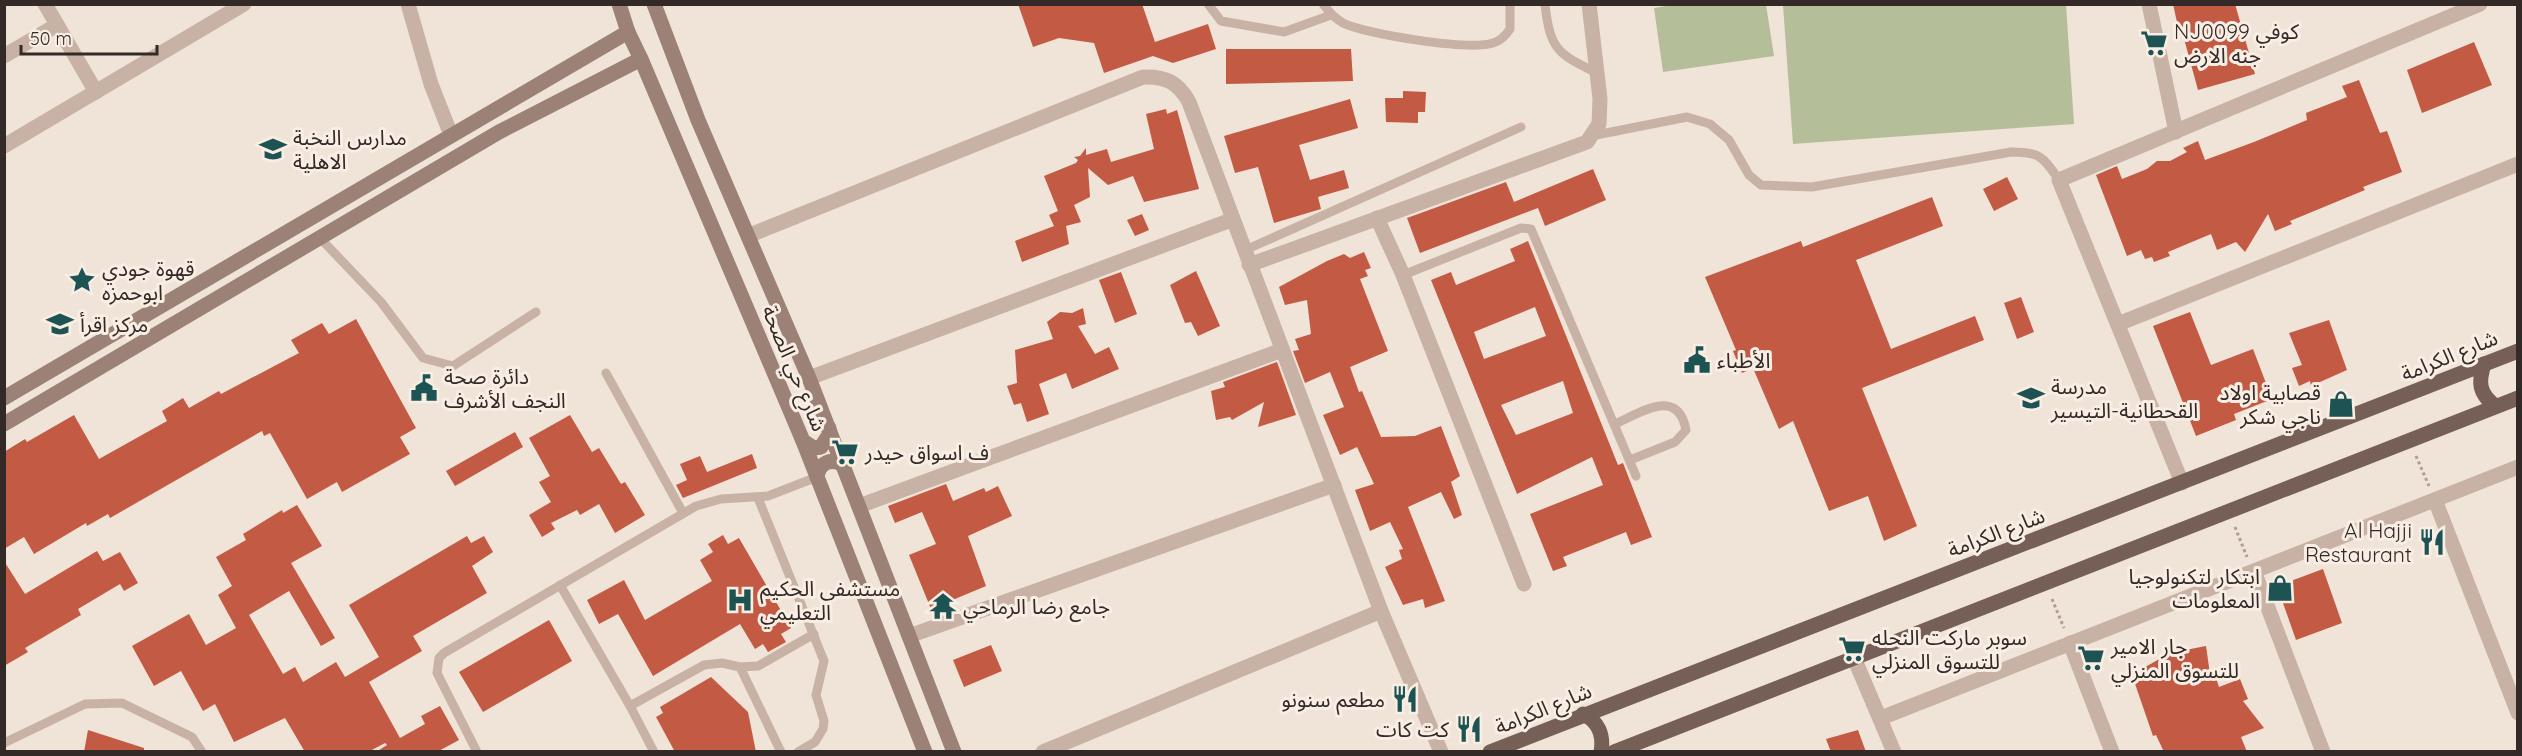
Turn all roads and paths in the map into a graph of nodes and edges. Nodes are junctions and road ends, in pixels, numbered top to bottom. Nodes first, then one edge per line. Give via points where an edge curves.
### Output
1 (45, 4) edge
2 (244, 4) edge
3 (408, 4) edge
4 (619, 4) edge
5 (654, 4) edge
6 (1208, 4) edge
7 (1323, 4) edge
8 (1510, 4) edge
9 (1545, 4) edge
10 (1589, 4) edge
11 (2149, 4) edge
12 (2480, 4) edge
13 (1331, 15) junction
14 (57, 26) junction
15 (627, 32) junction
16 (4, 56) edge
17 (642, 59) junction
18 (1597, 73) junction
19 (96, 92) junction
20 (512, 102) junction
21 (491, 114) junction
22 (524, 119) junction
23 (1521, 127) dead end
24 (499, 132) junction
25 (2176, 132) junction
26 (451, 135) junction
27 (1591, 136) junction
28 (4, 146) edge
29 (2517, 164) edge
30 (2059, 180) junction
31 (1377, 218) junction
32 (1231, 220) junction
33 (750, 235) junction
34 (320, 238) junction
35 (1246, 258) junction
36 (1403, 275) junction
37 (537, 312) dead end
38 (2118, 324) junction
39 (1282, 350) junction
40 (2517, 351) edge
41 (2484, 364) junction
42 (606, 373) dead end
43 (809, 378) junction
44 (4, 398) edge
45 (2517, 398) edge
46 (2495, 406) junction
47 (4, 424) edge
48 (1615, 424) junction
49 (829, 428) junction
50 (803, 441) junction
51 (2409, 441) junction
52 (1630, 460) junction
53 (843, 465) junction
54 (2517, 467) edge
55 (1636, 476) dead end
56 (817, 477) junction
57 (2182, 483) junction
58 (1334, 485) junction
59 (758, 498) junction
60 (2435, 500) junction
61 (859, 506) junction
62 (2228, 512) junction
63 (683, 513) junction
64 (2254, 571) junction
65 (2045, 583) junction
66 (1524, 584) dead end
67 (560, 585) junction
68 (1381, 611) junction
69 (814, 634) junction
70 (909, 636) junction
71 (2070, 643) junction
72 (1854, 658) junction
73 (740, 667) junction
74 (630, 706) junction
75 (2517, 713) edge
76 (1583, 714) junction
77 (1881, 717) junction
78 (4, 743) edge
79 (202, 752) edge
80 (477, 752) edge
81 (654, 752) edge
82 (782, 752) edge
83 (798, 752) edge
84 (925, 752) edge
85 (954, 752) edge
86 (1043, 752) edge
87 (1442, 752) edge
88 (1490, 752) edge
89 (1601, 752) edge
90 (1614, 752) edge
91 (1894, 752) edge
92 (2112, 752) edge
93 (2323, 752) edge

1 - 14 street
2 - 19 street
3 - 26 street via 431,84
4 - 15 main road, شارع حي الصحة
5 - 33 main road, شارع حي الصحة via 698,120
6 - 13 lane via 1221,21 1284,32
7 - 13 lane
8 - 13 lane via 1510,28 1494,43 1485,45 1436,44 1345,24
9 - 18 lane via 1554,45 1564,57
10 - 18 street
11 - 25 street
12 - 25 street
14 - 16 street
14 - 19 street
15 - 17 main road, شارع حي الصحة
15 - 20 main road
17 - 22 main road
17 - 50 main road, شارع حي الصحة
18 - 27 street via 1599,124
19 - 28 street
20 - 21 main road
20 - 22 main road via 513,114
21 - 24 main road via 501,120
21 - 26 main road
22 - 24 main road
23 - 35 lane
24 - 34 main road
25 - 30 street
26 - 44 main road
27 - 30 lane via 1687,117 1710,124 1729,140 1749,175 1761,185 1812,187 2011,152 2043,156
27 - 31 street via 1587,142 1557,154
29 - 38 street
30 - 38 street
31 - 35 street
31 - 36 street
32 - 33 street via 1189,102 1171,81 1157,76 1143,77
32 - 35 street
32 - 43 street
33 - 43 main road, شارع حي الصحة
34 - 37 lane via 381,302 423,358 441,365 453,366
34 - 47 main road
35 - 39 street
36 - 48 lane via 1521,228 1530,229
36 - 66 street
38 - 57 street
39 - 58 street
39 - 61 street
40 - 41 main road, شارع الكرامة
41 - 46 main road via 2479,381 2484,397
41 - 57 main road, شارع الكرامة
42 - 63 lane
43 - 49 main road, شارع حي الصحة
45 - 46 main road
46 - 51 main road
48 - 52 lane
48 - 52 lane via 1658,405 1672,406 1684,416 1686,430 1675,442
49 - 50 main road via 830,435 821,447 808,446
49 - 53 main road, شارع حي الصحة
50 - 56 main road, شارع حي الصحة
51 - 60 path
51 - 62 main road
52 - 55 lane
53 - 56 main road via 838,461 826,462
53 - 61 main road, شارع حي الصحة
54 - 60 street
56 - 59 lane
56 - 84 main road, شارع حي الصحة
57 - 76 main road, شارع الكرامة
58 - 68 street
58 - 70 street
59 - 63 lane via 712,501
59 - 69 lane
60 - 64 street
60 - 75 street
61 - 70 main road, شارع حي الصحة
62 - 64 path
62 - 65 main road
63 - 67 lane
64 - 71 street
64 - 93 street
65 - 71 path
65 - 72 main road
67 - 74 lane
67 - 80 lane via 439,658 439,679
68 - 86 street
68 - 87 street
69 - 73 lane via 758,666
69 - 83 lane via 824,661 816,695 823,729 815,741
70 - 85 main road, شارع حي الصحة
71 - 77 street
71 - 92 street
72 - 77 street
72 - 90 main road
73 - 74 lane via 704,665
73 - 82 lane
74 - 81 lane
76 - 88 main road, شارع الكرامة
76 - 89 main road via 1600,731
77 - 91 street
78 - 79 lane via 85,704 122,703 192,737

